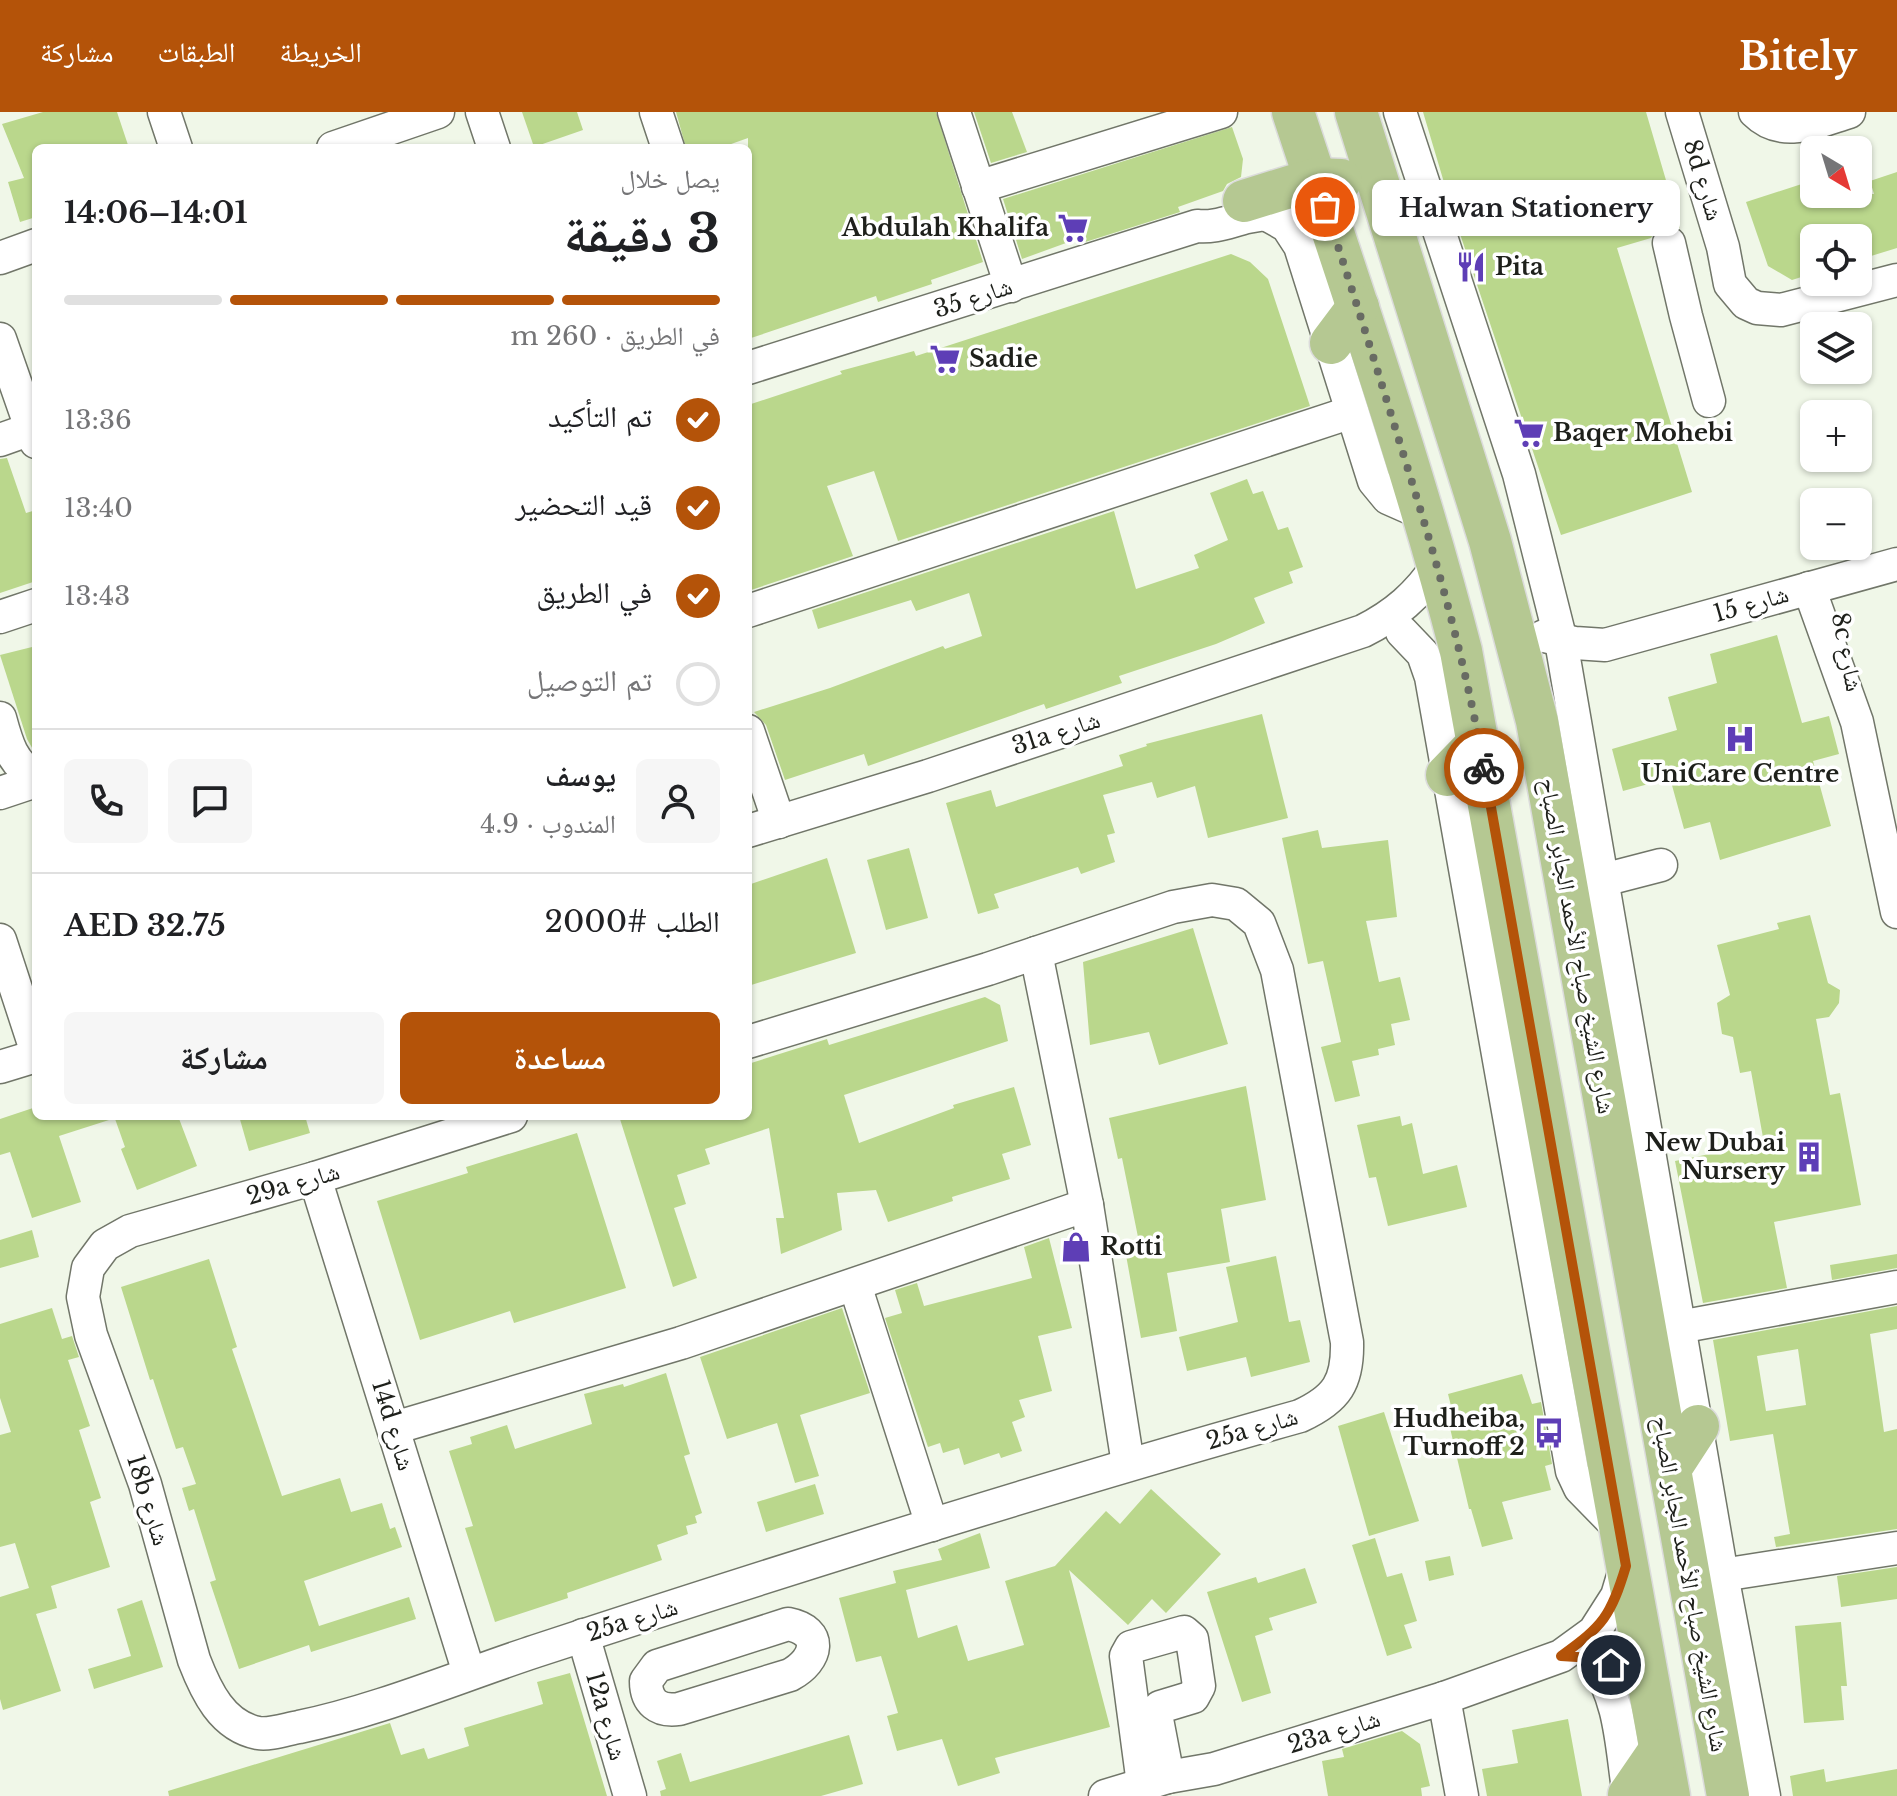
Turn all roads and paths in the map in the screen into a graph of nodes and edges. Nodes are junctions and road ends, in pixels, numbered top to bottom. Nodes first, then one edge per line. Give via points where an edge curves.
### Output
1 (164, 112) edge
2 (438, 112) edge
3 (482, 112) edge
4 (656, 112) edge
5 (954, 112) edge
6 (1221, 112) edge
7 (1356, 112) edge
8 (1400, 112) edge
9 (1682, 112) edge
10 (1755, 112) edge
11 (1849, 112) edge
12 (175, 144) edge
13 (345, 144) edge
14 (493, 144) edge
15 (667, 144) edge
16 (1303, 144) edge
17 (978, 187) junction
18 (1255, 208) junction
19 (1334, 235) junction
20 (1669, 243) dead end
21 (1722, 244) junction
22 (32, 246) edge
23 (0, 258) edge
24 (1678, 274) junction
25 (1897, 280) edge
26 (1011, 286) junction
27 (1744, 291) junction
28 (1358, 307) junction
29 (0, 339) edge
30 (1331, 343) junction
31 (1434, 356) junction
32 (752, 367) edge
33 (1709, 401) dead end
34 (1352, 412) junction
35 (32, 429) edge
36 (32, 435) edge
37 (0, 440) edge
38 (1422, 513) junction
39 (1897, 564) edge
40 (1438, 565) junction
41 (1821, 585) junction
42 (32, 606) edge
43 (752, 610) edge
44 (0, 617) edge
45 (1513, 622) junction
46 (1363, 631) junction
47 (1402, 632) junction
48 (1561, 641) junction
49 (1605, 645) junction
50 (1461, 651) junction
51 (1568, 676) junction
52 (0, 718) edge
53 (1537, 721) junction
54 (1479, 742) junction
55 (752, 743) edge
56 (1447, 775) junction
57 (32, 777) edge
58 (32, 781) edge
59 (0, 793) edge
60 (779, 822) junction
61 (752, 830) edge
62 (1661, 865) dead end
63 (1603, 880) junction
64 (1897, 912) edge
65 (0, 940) edge
66 (1036, 953) junction
67 (32, 1040) edge
68 (752, 1041) edge
69 (32, 1055) edge
70 (0, 1067) edge
71 (498, 1120) edge
72 (315, 1178) junction
73 (1087, 1205) junction
74 (88, 1268) joint
75 (855, 1285) junction
76 (1897, 1287) edge
77 (1679, 1327) junction
78 (1698, 1426) junction
79 (394, 1428) junction
80 (1128, 1464) junction
81 (1670, 1469) junction
82 (932, 1525) junction
83 (1623, 1547) junction
84 (1897, 1548) edge
85 (1722, 1575) junction
86 (583, 1635) junction
87 (1561, 1656) junction
88 (1593, 1658) junction
89 (469, 1673) junction
90 (1647, 1682) junction
91 (651, 1694) dead end
92 (1444, 1698) junction
93 (604, 1707) junction
94 (232, 1725) joint
95 (1660, 1750) junction
96 (1216, 1783) edge
97 (630, 1796) edge
98 (1105, 1796) edge
99 (1462, 1796) edge
100 (1629, 1796) edge
101 (1669, 1796) edge
102 (1728, 1796) edge
103 (1764, 1796) edge

1 - 12 street
2 - 13 street
3 - 14 street
4 - 15 street
5 - 17 street
6 - 17 street
7 - 31 main road, شارع الشيخ صباح الأحمد الجابر الصباح
8 - 48 street via 1519,474
9 - 21 street, 8d شارع
10 - 11 street via 1763,121 1792,128
16 - 18 main road
16 - 19 main road
16 - 31 main road via 1335,178 1357,191 1405,328
17 - 26 street
18 - 19 street via 1302,218
18 - 26 street, شارع 35 via 1207,218 1197,226
18 - 30 street via 1287,226 1300,246
19 - 28 main road
20 - 24 street
21 - 24 street
21 - 27 street, 8d شارع
22 - 23 street
24 - 27 street via 1705,276
24 - 33 street
25 - 27 street via 1816,301
26 - 32 street, شارع 35
28 - 30 main road
28 - 38 main road
29 - 35 street
30 - 34 street
31 - 45 main road, شارع الشيخ صباح الأحمد الجابر الصباح
34 - 38 street via 1379,491
34 - 43 street
36 - 37 street
38 - 40 main road
39 - 41 street, شارع 15
40 - 46 street, 31a شارع via 1398,610
40 - 50 main road
41 - 49 street, شارع 15
41 - 64 street, 8c شارع via 1853,675 1857,722
42 - 44 street
45 - 48 street, شارع 15
45 - 53 main road, شارع الشيخ صباح الأحمد الجابر الصباح
46 - 47 street, 31a شارع
46 - 60 street, 31a شارع
47 - 50 street, 31a شارع
47 - 56 street via 1428,665
48 - 49 street, شارع 15
48 - 51 street
49 - 51 street, شارع 15
50 - 54 main road
51 - 53 street, شارع 15
51 - 63 street
52 - 57 street via 12,757
53 - 81 main road, شارع الشيخ صباح الأحمد الجابر الصباح
54 - 56 main road
54 - 83 main road
55 - 60 street
56 - 83 street via 1572,1471
58 - 59 street
60 - 61 street, 31a شارع
62 - 63 street
63 - 77 street
65 - 67 street
66 - 68 street, 25a شارع
66 - 73 street
66 - 80 street, 25a شارع via 1173,907 1212,900 1236,904 1259,923 1277,970 1347,1342 1347,1366 1339,1388 1322,1406
69 - 70 street
71 - 72 street, 29a شارع
72 - 74 street, 29a شارع via 130,1231 105,1245
72 - 79 street, 14d شارع
73 - 75 street
73 - 80 street
74 - 94 street, 18b شارع via 83,1297 91,1335 145,1484 194,1660 205,1687
75 - 79 street
75 - 82 street
76 - 77 street
77 - 78 street
78 - 81 main road
78 - 85 street
79 - 89 street, 14d شارع
80 - 82 street, 25a شارع
81 - 102 main road, شارع الشيخ صباح الأحمد الجابر الصباح
82 - 86 street, 25a شارع
83 - 87 street, 23a شارع via 1617,1596 1594,1632
83 - 90 main road
84 - 85 street
85 - 103 street
86 - 89 street, 25a شارع
86 - 93 street, 12a شارع
87 - 88 street, 23a شارع
87 - 92 street, 23a شارع
88 - 90 street, 23a شارع
88 - 100 street via 1615,1699
89 - 94 street, 25a شارع via 327,1721 260,1733
90 - 95 main road
91 - 93 street
92 - 96 street, 23a شارع
92 - 99 street
93 - 97 street, 12a شارع
95 - 100 main road
95 - 101 main road
96 - 98 street, 23a شارع via 1156,1780

